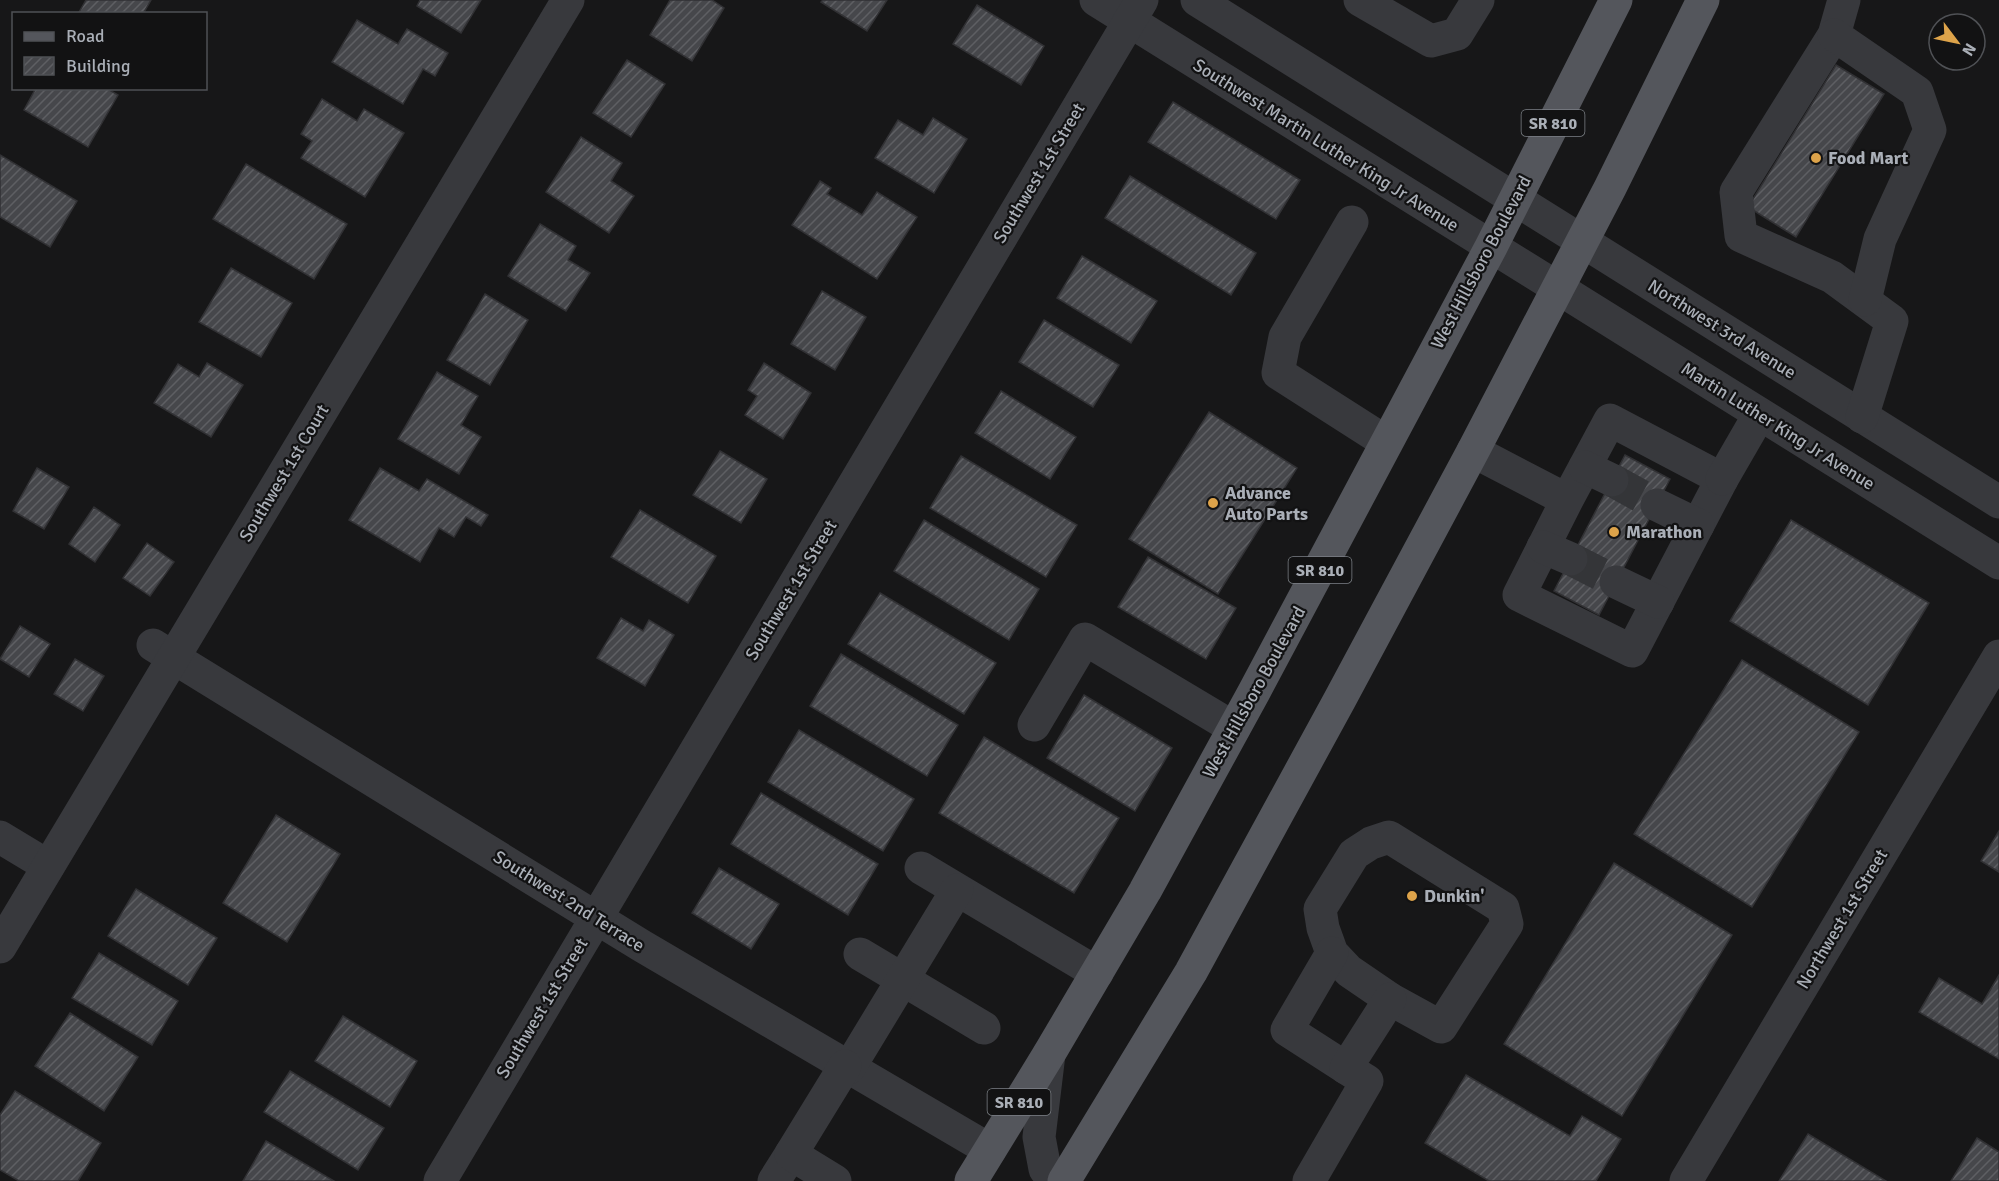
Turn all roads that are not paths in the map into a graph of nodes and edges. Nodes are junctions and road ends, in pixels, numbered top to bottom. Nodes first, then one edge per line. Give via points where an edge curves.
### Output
1 (568, 0) edge
2 (1096, 0) edge
3 (1197, 0) edge
4 (1360, 0) edge
5 (1478, 0) edge
6 (1616, 0) edge
7 (1703, 0) edge
8 (1844, 0) edge
9 (1136, 11) edge
10 (1834, 35) junction
11 (1514, 199) junction
12 (1352, 222) dead end
13 (1580, 242) junction
14 (1491, 247) junction
15 (1557, 289) junction
16 (1865, 300) junction
17 (1759, 415) junction
18 (1862, 417) junction
19 (1386, 442) junction
20 (1473, 451) junction
21 (1722, 479) junction
22 (1567, 500) junction
23 (1999, 502) edge
24 (1657, 505) tunnel mouth
25 (1698, 525) junction
26 (1999, 563) edge
27 (1616, 582) tunnel mouth
28 (1658, 602) junction
29 (163, 652) junction
30 (1999, 656) edge
31 (1034, 725) dead end
32 (1234, 728) junction
33 (0, 837) edge
34 (48, 866) junction
35 (921, 868) dead end
36 (957, 890) junction
37 (596, 918) junction
38 (0, 947) edge
39 (1332, 953) junction
40 (860, 954) dead end
41 (1097, 973) junction
42 (903, 979) junction
43 (1390, 999) junction
44 (984, 1028) dead end
45 (1049, 1054) junction
46 (847, 1066) junction
47 (1346, 1068) junction
48 (990, 1150) junction
49 (782, 1168) edge
50 (440, 1181) edge
51 (835, 1181) edge
52 (971, 1181) edge
53 (1054, 1181) edge
54 (1064, 1181) edge
55 (1309, 1181) edge
56 (1686, 1181) edge

1 - 29 street, Southwest 1st Court
2 - 9 street, Southwest Martin Luther King Jr Avenue
3 - 11 street
4 - 5 street via 1431,41 1457,34
6 - 11 main road, West Hillsboro Boulevard / SR 810
7 - 13 main road
8 - 10 street
9 - 14 street, Southwest Martin Luther King Jr Avenue
9 - 37 street, Southwest 1st Street
10 - 16 street via 1917,92 1930,130 1880,239
10 - 16 street via 1736,192 1739,225 1741,236 1832,277
11 - 13 street
11 - 14 main road, West Hillsboro Boulevard / SR 810
12 - 19 street via 1285,338 1278,372
13 - 15 main road
13 - 18 street, Northwest 3rd Avenue
14 - 15 street, Southwest Martin Luther King Jr Avenue
14 - 19 main road, West Hillsboro Boulevard / SR 810
15 - 17 street, Martin Luther King Jr Avenue
15 - 20 main road
16 - 18 street via 1892,321
17 - 21 street
17 - 26 street, Martin Luther King Jr Avenue
18 - 23 street
19 - 32 main road, West Hillsboro Boulevard / SR 810
20 - 22 street
20 - 54 main road via 1191,972
21 - 22 street via 1610,420 1598,474
21 - 25 street
22 - 28 street via 1557,553 1519,595 1632,651
24 - 25 street
25 - 28 street
27 - 28 street
29 - 34 street, Southwest 1st Court
29 - 37 street, Southwest 2nd Terrace
30 - 56 street, Northwest 1st Street
31 - 32 street via 1085,639
32 - 41 main road, West Hillsboro Boulevard / SR 810
33 - 34 street
34 - 38 street, Southwest 1st Court
35 - 36 street
36 - 41 street
36 - 42 street
37 - 46 street, Southwest 2nd Terrace
37 - 50 street, Southwest 1st Street
39 - 43 street via 1349,971
39 - 43 street via 1320,909 1354,855 1389,837 1503,908 1507,924 1441,1027
39 - 47 street via 1287,1030
40 - 42 street
41 - 45 main road, West Hillsboro Boulevard / SR 810
42 - 44 street
42 - 46 street
43 - 47 street
45 - 48 main road, West Hillsboro Boulevard / SR 810
45 - 53 street via 1039,1137 1046,1169
46 - 48 street, Southwest 2nd Terrace
46 - 49 street
47 - 55 street via 1367,1081
48 - 52 main road, West Hillsboro Boulevard / SR 810
49 - 51 street

